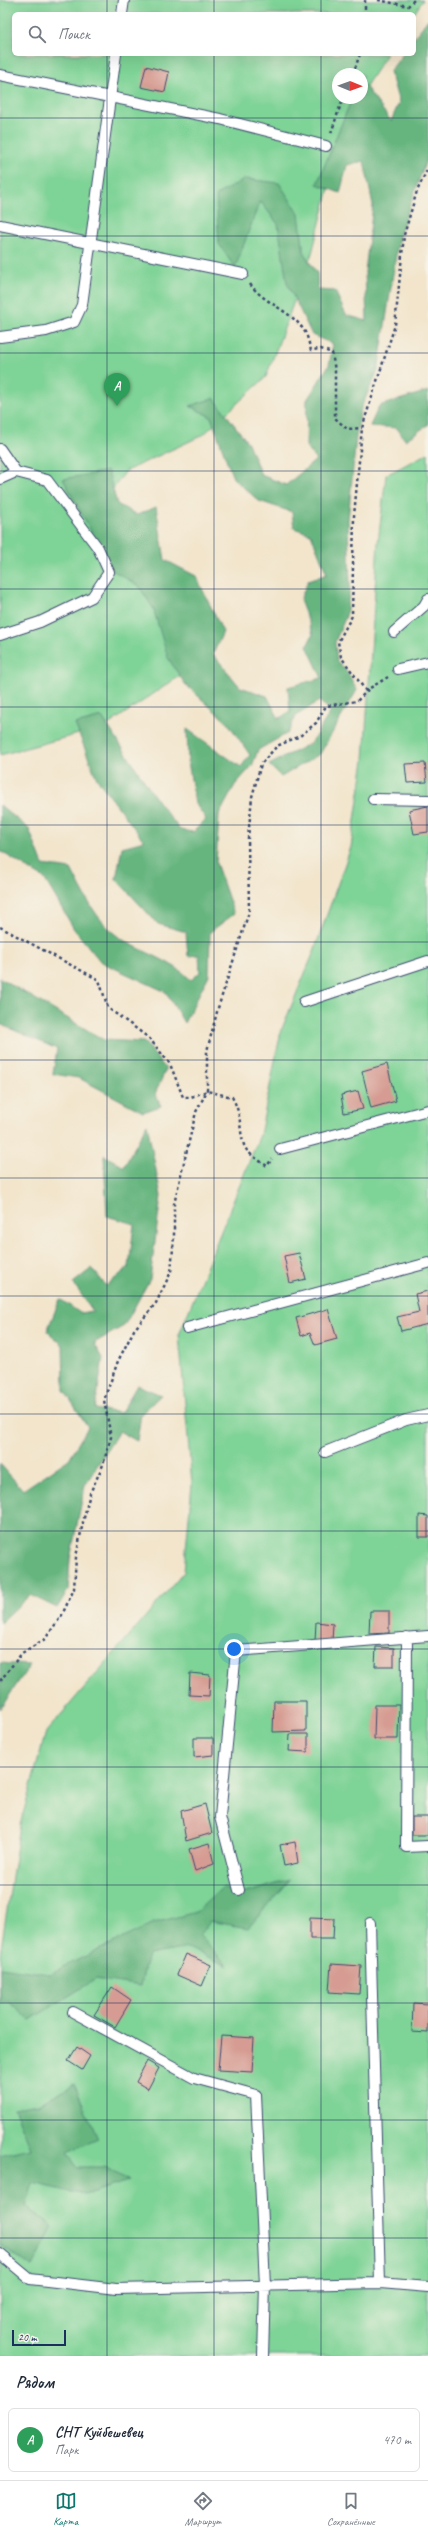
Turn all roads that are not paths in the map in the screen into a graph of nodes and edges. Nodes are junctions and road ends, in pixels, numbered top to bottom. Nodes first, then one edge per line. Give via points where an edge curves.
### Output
1 (124, 0) edge
2 (122, 12) edge
3 (116, 56) edge
4 (0, 74) edge
5 (110, 98) junction
6 (326, 146) road end
7 (0, 225) edge
8 (91, 244) junction
9 (243, 274) road end
10 (0, 337) edge
11 (0, 449) edge
12 (16, 472) junction
13 (0, 479) edge
14 (428, 599) edge
15 (394, 632) dead end
16 (0, 635) edge
17 (428, 662) edge
18 (398, 670) road end
19 (373, 799) dead end
20 (428, 800) edge
21 (428, 961) edge
22 (304, 1002) dead end
23 (428, 1110) edge
24 (280, 1149) road end
25 (428, 1263) edge
26 (187, 1328) dead end
27 (428, 1415) edge
28 (325, 1452) dead end
29 (428, 1636) edge
30 (407, 1637) junction
31 (428, 1846) edge
32 (239, 1890) dead end
33 (370, 1923) dead end
34 (73, 2012) dead end
35 (0, 2254) edge
36 (380, 2283) junction
37 (265, 2285) junction
38 (428, 2287) edge
39 (264, 2356) edge

1 - 2 lane
3 - 5 lane
4 - 5 lane
5 - 6 lane via 220,119
5 - 8 lane
7 - 8 lane
8 - 9 lane
8 - 10 lane via 82,305 74,322 46,331
11 - 12 lane
12 - 13 lane
12 - 16 lane via 47,480 98,548 109,572 92,597 40,622
14 - 15 lane via 424,606
17 - 18 lane
19 - 20 lane
21 - 22 lane
23 - 24 lane
25 - 26 lane
27 - 28 lane via 406,1420
29 - 30 lane
30 - 31 lane via 406,1847
30 - 32 lane via 236,1651 220,1817
33 - 36 lane
34 - 37 lane via 194,2078 256,2095
35 - 37 lane via 30,2279 116,2289
36 - 37 lane
36 - 38 lane
37 - 39 lane

